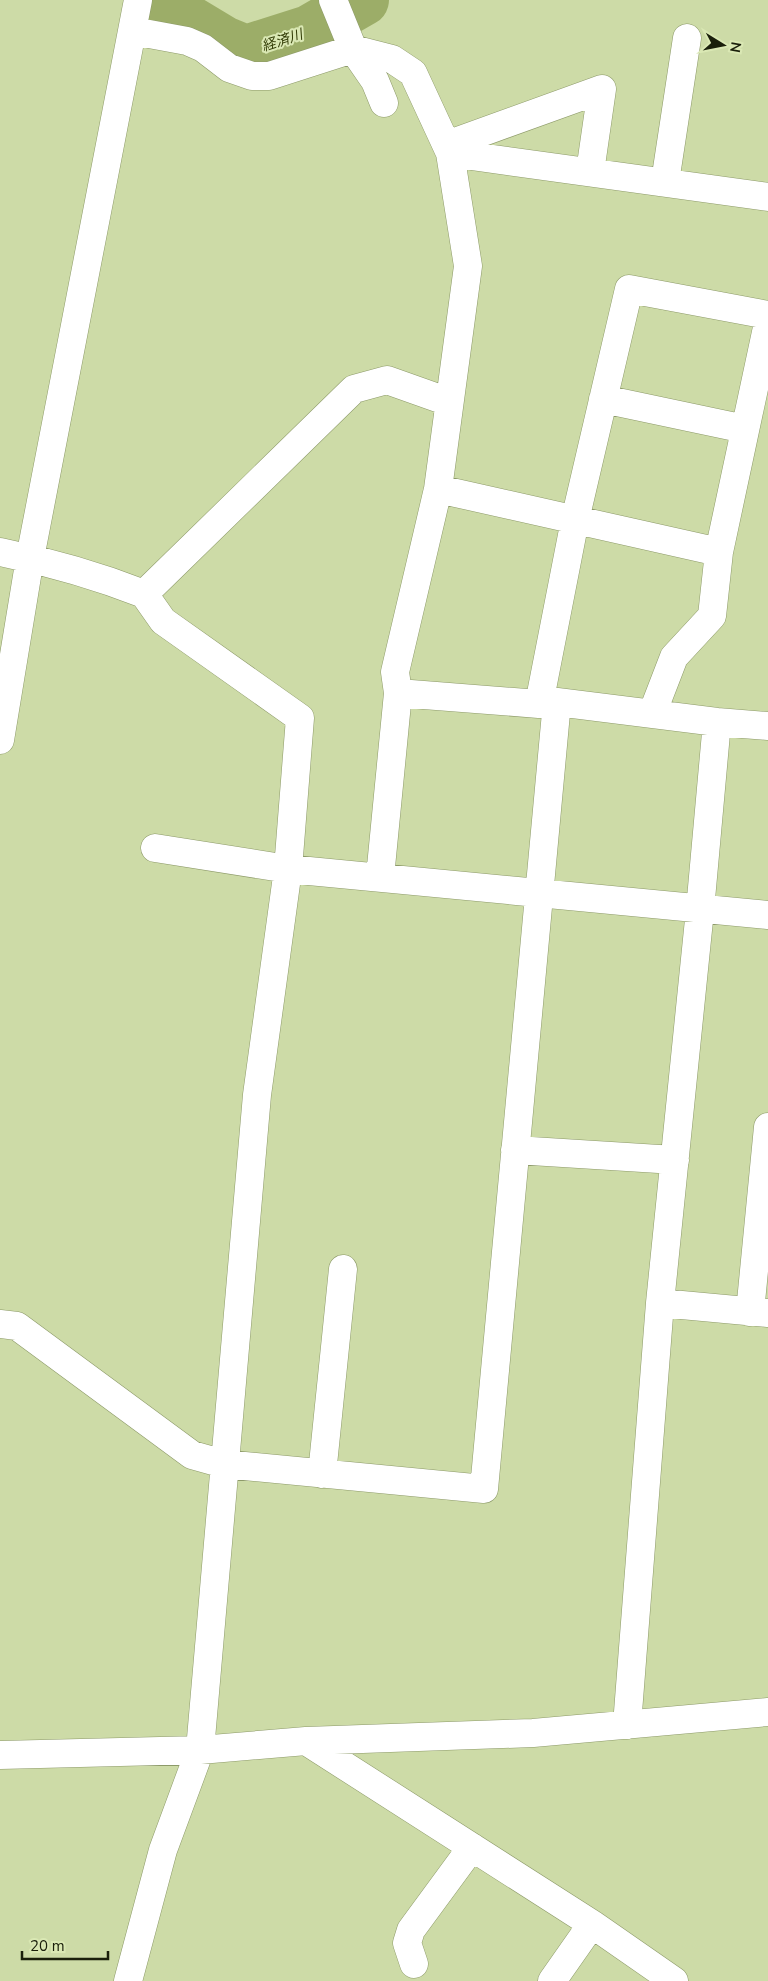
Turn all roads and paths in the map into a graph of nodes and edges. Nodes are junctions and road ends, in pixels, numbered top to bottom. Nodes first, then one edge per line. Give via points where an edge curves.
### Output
1 (138, 0) edge
2 (333, 0) edge
3 (133, 31) junction
4 (687, 38) dead end
5 (353, 49) junction
6 (384, 104) dead end
7 (448, 150) junction
8 (590, 172) junction
9 (665, 182) junction
10 (768, 197) edge
11 (768, 314) edge
12 (768, 323) edge
13 (603, 399) junction
14 (449, 402) junction
15 (745, 429) junction
16 (438, 489) junction
17 (575, 520) junction
18 (0, 552) edge
19 (719, 552) junction
20 (30, 558) junction
21 (144, 594) junction
22 (398, 693) junction
23 (548, 703) junction
24 (652, 714) junction
25 (717, 722) junction
26 (768, 726) edge
27 (0, 740) edge
28 (155, 848) dead end
29 (288, 869) junction
30 (380, 877) junction
31 (538, 893) junction
32 (700, 910) junction
33 (768, 915) edge
34 (768, 1127) edge
35 (515, 1150) junction
36 (675, 1160) junction
37 (343, 1269) dead end
38 (660, 1303) junction
39 (759, 1312) edge
40 (0, 1324) edge
41 (224, 1464) junction
42 (322, 1474) junction
43 (768, 1712) edge
44 (627, 1725) junction
45 (306, 1741) junction
46 (200, 1750) junction
47 (0, 1755) edge
48 (472, 1847) junction
49 (592, 1924) junction
50 (414, 1964) dead end
51 (128, 1981) edge
52 (552, 1981) edge
53 (674, 1981) edge

1 - 3 street
2 - 5 street
3 - 5 street via 187,41 203,48 229,68 252,76 269,76
3 - 20 street
4 - 9 street
5 - 6 street via 375,81
5 - 7 street via 392,59 413,73
7 - 8 street
7 - 8 street via 602,90
7 - 14 street via 468,266
8 - 9 street
9 - 10 street
11 - 13 street via 629,289
12 - 15 street
13 - 15 street
13 - 17 street
14 - 16 street
14 - 21 street via 387,380 354,389
15 - 19 street
16 - 17 street
16 - 22 street via 395,672
17 - 19 street
17 - 23 street
18 - 20 street
19 - 24 street via 712,616 674,657
20 - 21 street
20 - 27 street
21 - 29 street via 162,621 300,718
22 - 23 street
22 - 30 street
23 - 24 street
23 - 31 street
24 - 25 street
25 - 26 street
25 - 32 street
28 - 29 street
29 - 30 street
29 - 41 street via 257,1095
30 - 31 street
31 - 32 street
31 - 35 street
32 - 33 street
32 - 36 street
34 - 39 street
35 - 36 street
35 - 42 street via 484,1488
36 - 38 street
37 - 42 street
38 - 39 street
38 - 44 street
40 - 41 street via 17,1326 192,1455
41 - 42 street
41 - 46 street
43 - 44 street
44 - 45 street via 533,1733
45 - 46 street
45 - 48 street
46 - 47 street
46 - 51 street via 163,1850
48 - 49 street
48 - 50 street via 411,1930 407,1943
49 - 52 street
49 - 53 street

